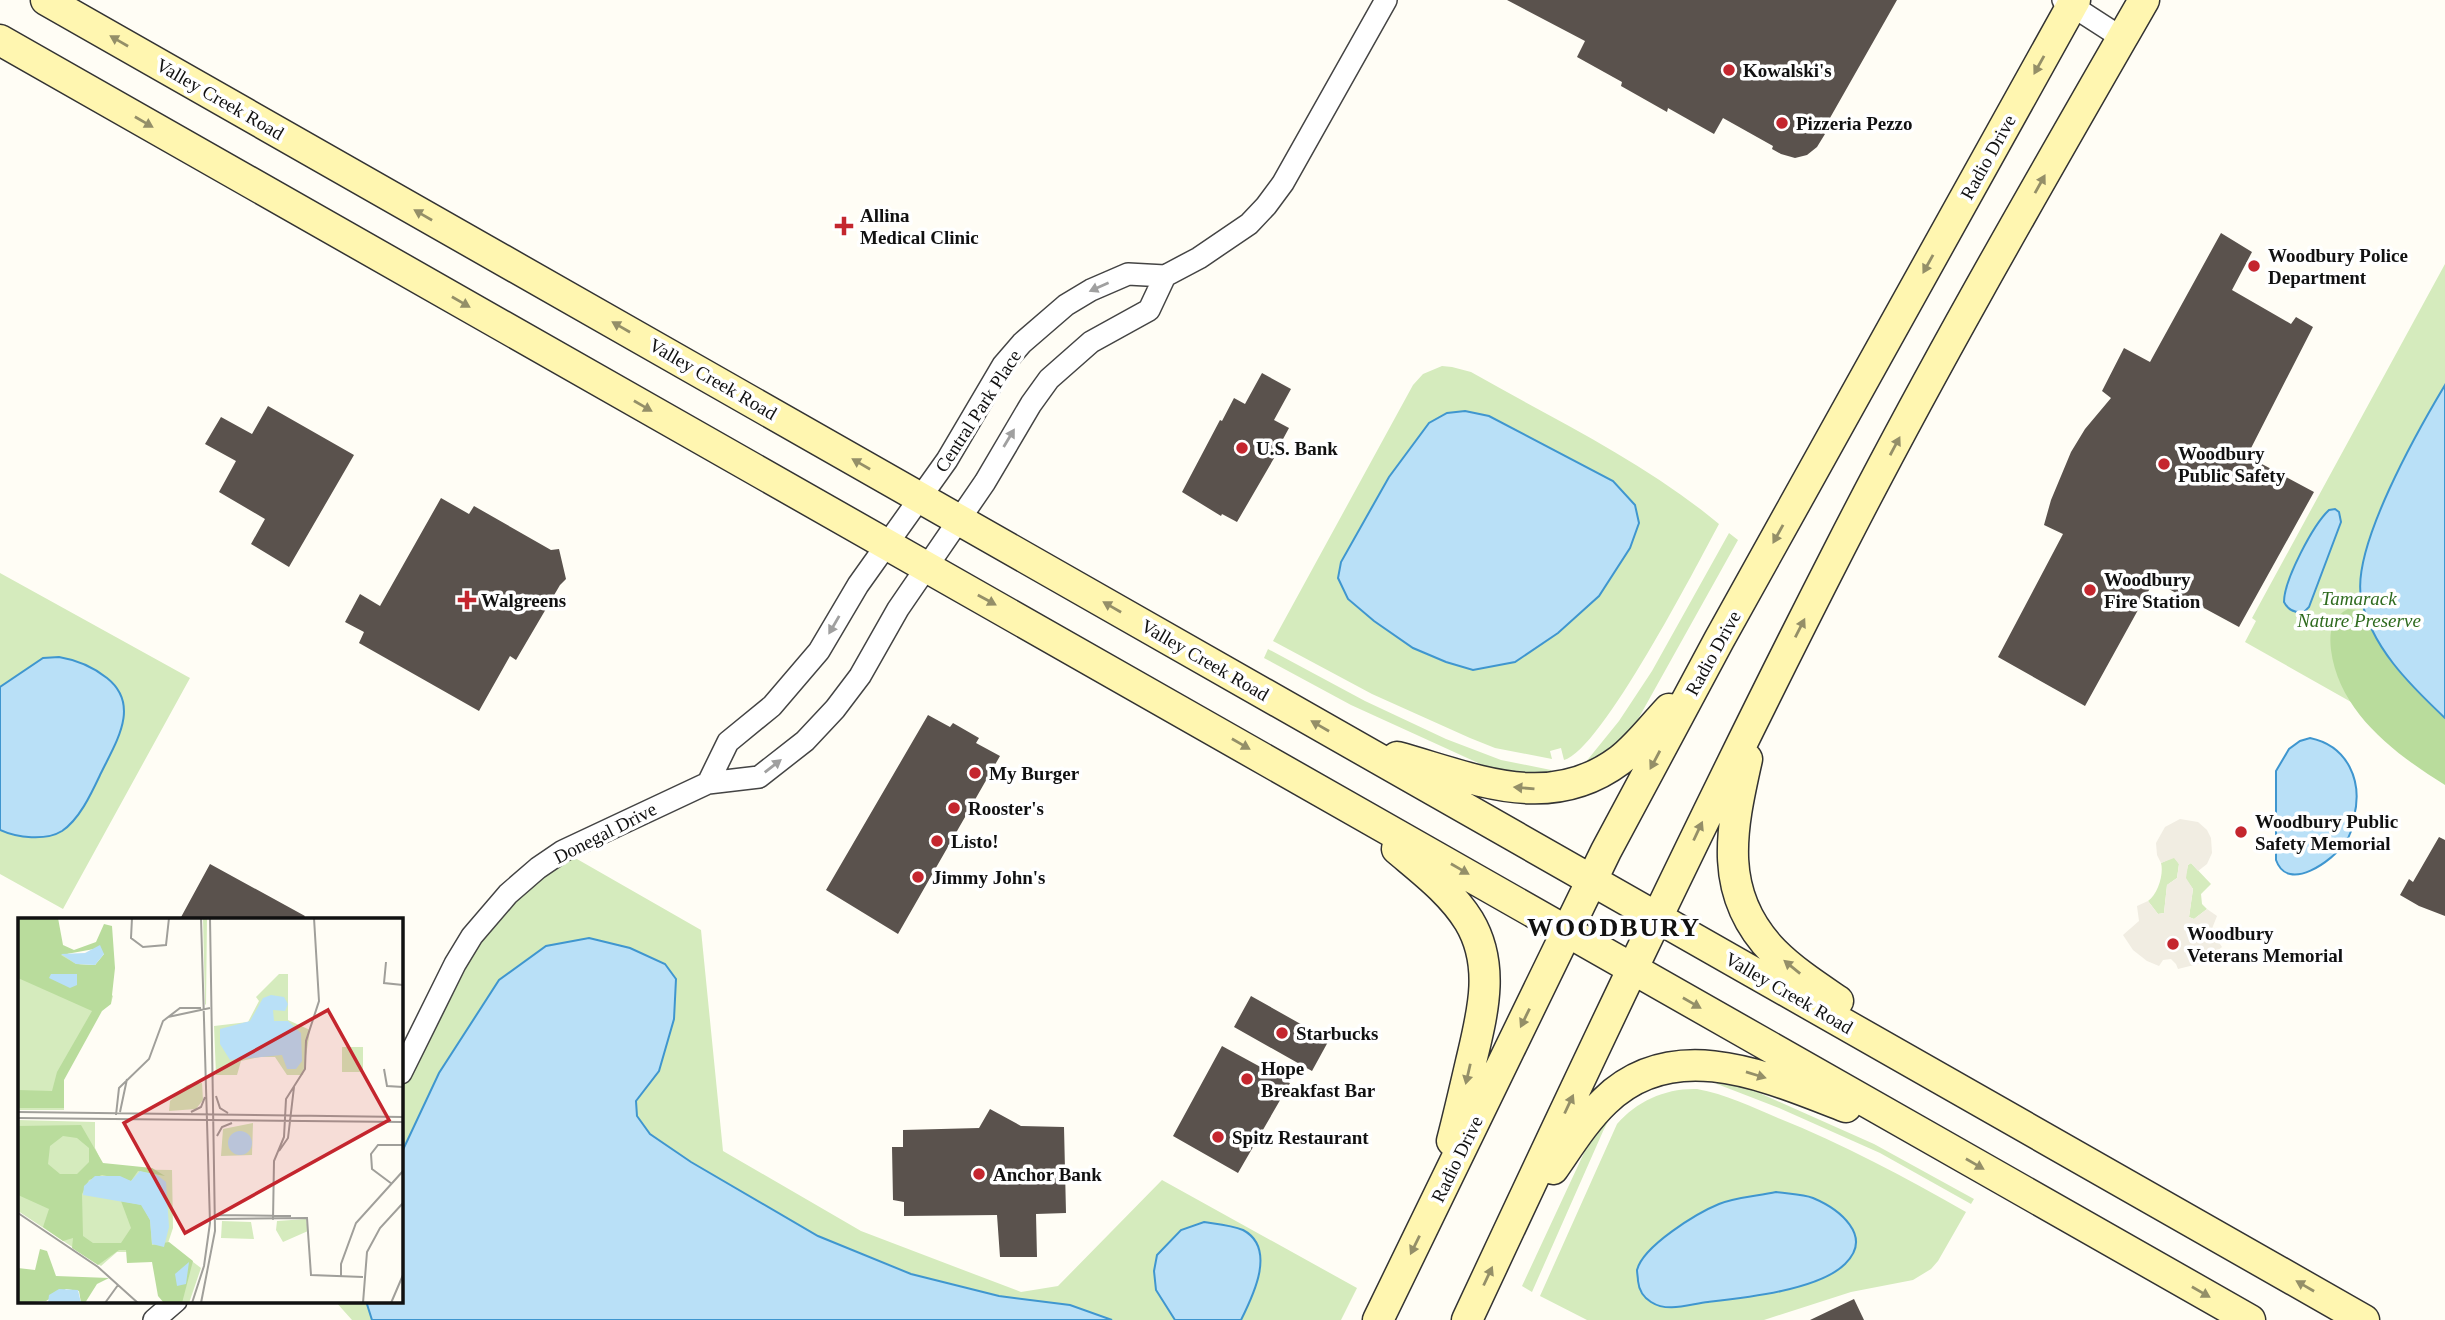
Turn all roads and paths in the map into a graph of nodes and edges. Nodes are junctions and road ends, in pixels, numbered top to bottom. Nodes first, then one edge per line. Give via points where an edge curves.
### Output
1 (46, 0) edge
2 (1386, 0) edge
3 (2140, 1) edge
4 (2070, 2) edge
5 (2122, 38) junction
6 (0, 40) edge
7 (1165, 276) junction
8 (921, 497) junction
9 (959, 520) junction
10 (887, 544) junction
11 (927, 566) junction
12 (1699, 678) junction
13 (1758, 709) junction
14 (1353, 745) junction
15 (708, 783) junction
16 (1341, 801) junction
17 (1592, 881) junction
18 (1657, 918) junction
19 (1567, 931) junction
20 (1633, 969) junction
21 (402, 1071) edge
22 (1966, 1093) junction
23 (1938, 1142) junction
24 (1439, 1195) junction
25 (1508, 1232) junction
26 (175, 1302) edge
27 (154, 1320) edge
28 (1378, 1320) edge
29 (1467, 1320) edge
30 (2250, 1320) edge
31 (2364, 1320) edge

8 -> 1 main road, Valley Creek Road
2 - 7 street via 1266,206 1232,237
3 - 5 main road
4 - 5 street
4 -> 12 main road, Radio Drive
13 -> 5 main road via 1900,435
6 -> 10 main road
7 -> 8 street, Central Park Place via 1128,274 1091,290 1043,322 1003,365
9 -> 7 street via 1049,379 1091,342 1149,310
8 - 9 main road, Valley Creek Road
8 - 10 street, Central Park Place
9 - 11 street
14 -> 9 main road, Valley Creek Road
10 - 11 main road
10 -> 15 street via 819,651 772,706 728,741
15 -> 11 street, Donegal Drive via 759,777 806,741 860,676
11 -> 16 main road
12 -> 14 main road via 1620,760 1586,779 1556,788 1503,785
12 -> 17 main road, Radio Drive
18 -> 13 main road
22 -> 13 main road via 1800,974 1768,946 1752,923 1736,882 1732,842
14 - 17 main road, Valley Creek Road
15 - 21 street, Donegal Drive via 563,851 508,894 455,964
16 -> 19 main road
16 -> 24 main road via 1444,889 1469,921 1482,953 1483,1010
17 - 18 main road, Valley Creek Road
17 - 19 main road, Radio Drive
18 - 20 main road
18 - 22 main road, Valley Creek Road
19 - 20 main road
19 -> 24 main road, Radio Drive
20 -> 23 main road
25 -> 20 main road
31 -> 22 main road, Valley Creek Road
25 -> 23 main road via 1605,1100 1630,1082 1670,1068 1696,1064 1740,1070
23 -> 30 main road
24 -> 28 main road, Radio Drive
29 -> 25 main road
26 - 27 street

